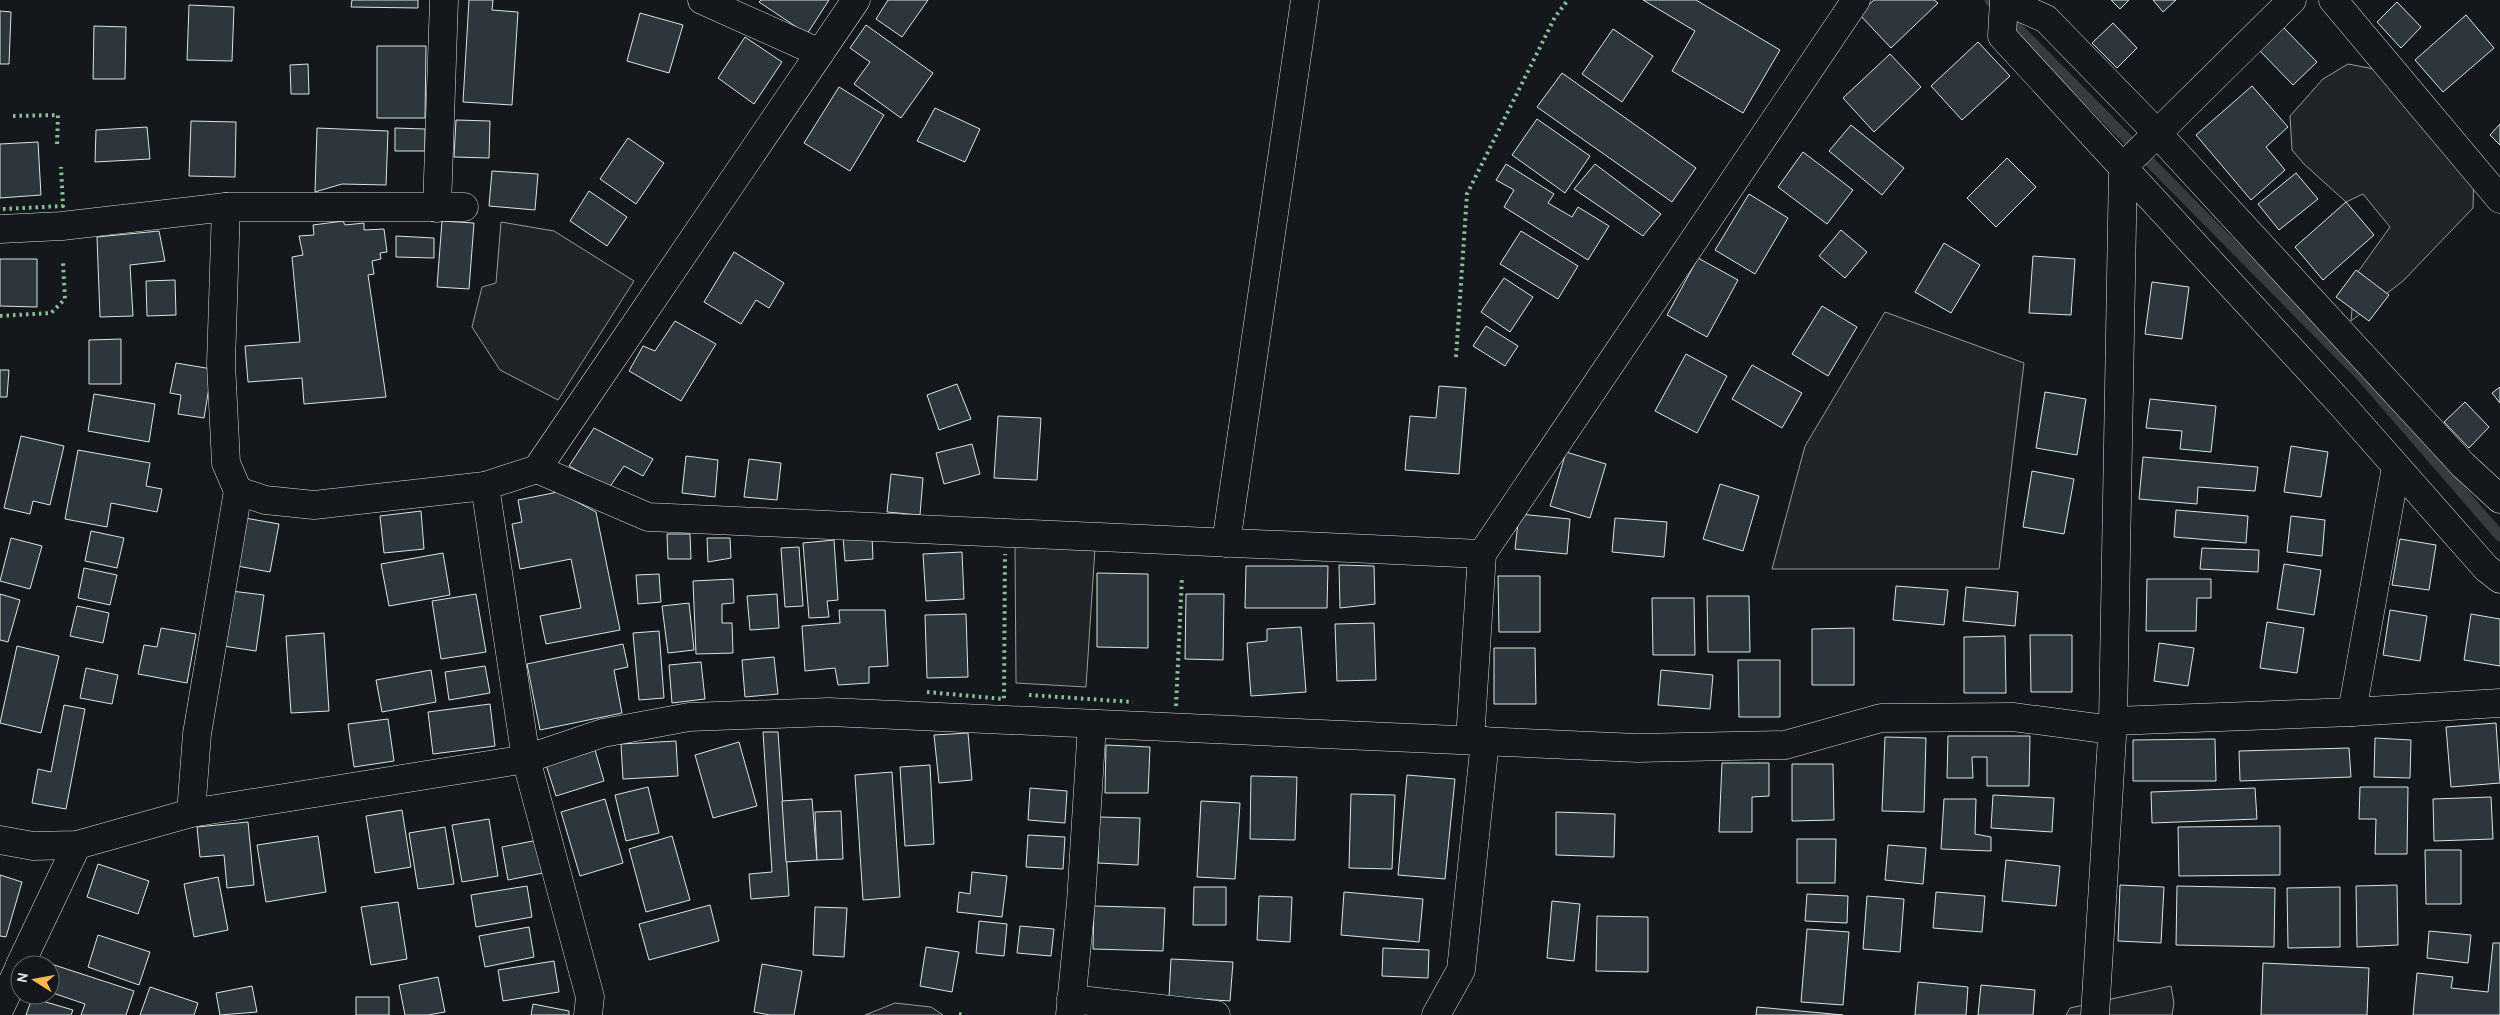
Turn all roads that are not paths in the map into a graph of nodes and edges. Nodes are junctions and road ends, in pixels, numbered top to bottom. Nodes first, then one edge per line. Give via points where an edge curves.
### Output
1 (444, 0) edge
2 (702, 0) edge
3 (856, 0) edge
4 (1305, 0) edge
5 (1856, 0) edge
6 (2292, 0) edge
7 (2333, 0) edge
8 (2005, 1) edge
9 (820, 53) junction
10 (2157, 133) junction
11 (2123, 167) junction
12 (2500, 199) edge
13 (226, 207) junction
14 (464, 207) dead end
15 (437, 208) junction
16 (0, 229) edge
17 (2396, 466) junction
18 (537, 469) junction
19 (485, 486) junction
20 (238, 491) junction
21 (2500, 500) edge
22 (1226, 543) junction
23 (1482, 554) junction
24 (2500, 579) edge
25 (2500, 703) edge
26 (2352, 712) junction
27 (1092, 724) junction
28 (2113, 725) junction
29 (1478, 740) junction
30 (526, 758) junction
31 (191, 813) junction
32 (0, 840) edge
33 (77, 845) junction
34 (25, 955) edge
35 (10, 986) edge
36 (1070, 1007) edge
37 (0, 1008) edge
38 (588, 1015) edge
39 (1216, 1015) edge
40 (1436, 1015) edge
41 (2095, 1015) edge

1 - 15 street
2 - 9 street
3 - 9 street
4 - 22 street
5 - 23 street
6 - 10 street
7 - 12 street
8 - 10 street via 2046,19
8 - 11 street via 2002,36
9 - 18 street
10 - 11 street
10 - 21 street via 2463,465
11 - 17 street
11 - 28 street
13 - 15 street
13 - 16 street via 62,226
13 - 20 street via 221,363 226,463
14 - 15 street
17 - 24 street via 2486,568
17 - 26 street
18 - 19 street
18 - 22 street via 648,517
19 - 20 street via 314,505 265,500
19 - 30 street
20 - 31 street via 197,734
22 - 23 street
23 - 29 street
25 - 26 street
26 - 28 street
27 - 29 street
27 - 30 street via 829,712 689,717 603,733
27 - 36 street via 1081,902
28 - 29 street via 2013,717 1881,718 1785,744 1637,748
28 - 41 street
29 - 40 street via 1461,970
30 - 31 street
30 - 38 street via 590,996
31 - 33 street
32 - 33 street via 32,846
33 - 34 street
35 - 37 street
36 - 39 street

